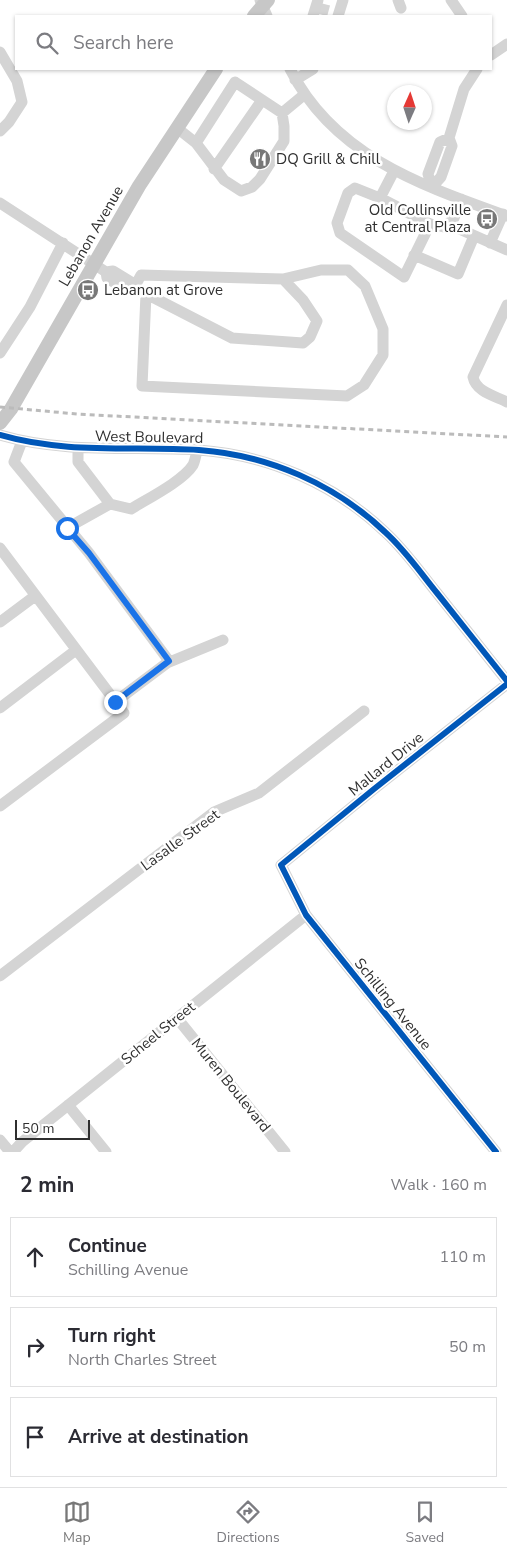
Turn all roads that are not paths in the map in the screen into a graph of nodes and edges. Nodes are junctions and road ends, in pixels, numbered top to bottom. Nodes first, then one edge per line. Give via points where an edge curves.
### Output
1 (343, 0) edge
2 (455, 1) edge
3 (324, 11) edge
4 (462, 15) edge
5 (507, 44) edge
6 (0, 52) edge
7 (492, 53) edge
8 (215, 70) edge
9 (290, 70) edge
10 (311, 70) edge
11 (476, 70) edge
12 (295, 80) junction
13 (305, 94) junction
14 (262, 100) junction
15 (282, 113) junction
16 (177, 128) junction
17 (0, 131) edge
18 (196, 143) junction
19 (214, 169) junction
20 (394, 171) junction
21 (432, 187) junction
22 (380, 198) junction
23 (461, 198) junction
24 (0, 203) edge
25 (505, 215) edge
26 (430, 224) junction
27 (448, 224) junction
28 (474, 236) junction
29 (64, 243) junction
30 (490, 243) junction
31 (507, 250) edge
32 (414, 255) junction
33 (93, 263) junction
34 (282, 279) junction
35 (133, 287) junction
36 (146, 294) junction
37 (507, 305) edge
38 (0, 352) edge
39 (507, 402) edge
40 (0, 423) edge
41 (0, 434) edge
42 (22, 441) junction
43 (78, 448) junction
44 (197, 450) junction
45 (110, 504) junction
46 (67, 528) junction
47 (0, 548) edge
48 (35, 596) junction
49 (0, 622) edge
50 (223, 640) dead end
51 (76, 650) junction
52 (168, 663) junction
53 (507, 683) edge
54 (115, 702) junction
55 (0, 708) edge
56 (364, 711) dead end
57 (0, 806) edge
58 (281, 865) joint
59 (306, 915) junction
60 (0, 976) edge
61 (176, 1018) junction
62 (68, 1105) junction
63 (0, 1140) edge
64 (12, 1152) edge
65 (106, 1152) edge
66 (285, 1152) edge
67 (496, 1152) edge

1 - 3 street
2 - 4 street
5 - 7 street
6 - 17 street via 17,82 22,102
8 - 16 main road, Lebanon Avenue
9 - 12 street
10 - 12 street
11 - 21 street via 464,90 449,138 452,146 441,177
12 - 13 street
13 - 15 street
13 - 20 street via 328,124 353,145
14 - 15 street
14 - 18 street via 235,82
14 - 19 street
15 - 19 street via 284,141 252,187 241,190 224,180
16 - 18 street
16 - 33 main road, Lebanon Avenue
18 - 19 street
20 - 21 street
20 - 22 street
21 - 23 street
22 - 26 street
22 - 32 street via 355,188 348,193 337,223 340,233 404,277
23 - 25 street
23 - 27 street via 454,218
24 - 29 street
25 - 30 street
26 - 27 street via 445,227
26 - 32 street
27 - 28 street
28 - 30 street
28 - 32 street via 458,274
29 - 33 street
29 - 38 street via 30,307
30 - 31 street
33 - 35 street via 113,282 125,289
33 - 40 main road, Lebanon Avenue
34 - 35 street via 142,275
34 - 36 street via 303,300 317,321 303,344 232,338
34 - 36 street via 320,270 348,270 365,286 383,329 384,355 364,385 347,396 142,386
35 - 36 street
37 - 39 street via 473,377 474,383 483,391
41 - 42 street, West Boulevard
42 - 43 street, West Boulevard
42 - 46 street via 14,462
43 - 44 street, West Boulevard
43 - 45 street via 78,462
44 - 45 street via 194,464 164,489 131,509
44 - 53 street, West Boulevard via 240,456 280,467 314,481 354,506 399,546
45 - 46 street
46 - 52 street via 89,553
47 - 48 street
48 - 49 street
48 - 51 street
50 - 52 street
51 - 54 street
51 - 55 street
52 - 54 street
53 - 58 street, Mallard Drive
54 - 57 street via 124,714
56 - 60 street, Lasalle Street via 259,792 214,812
58 - 59 street, Schilling Avenue
59 - 61 street, Scheel Street
59 - 67 street, Schilling Avenue
61 - 62 street, Scheel Street
61 - 66 street, Muren Boulevard
62 - 64 street, Scheel Street
62 - 65 street
63 - 64 street

